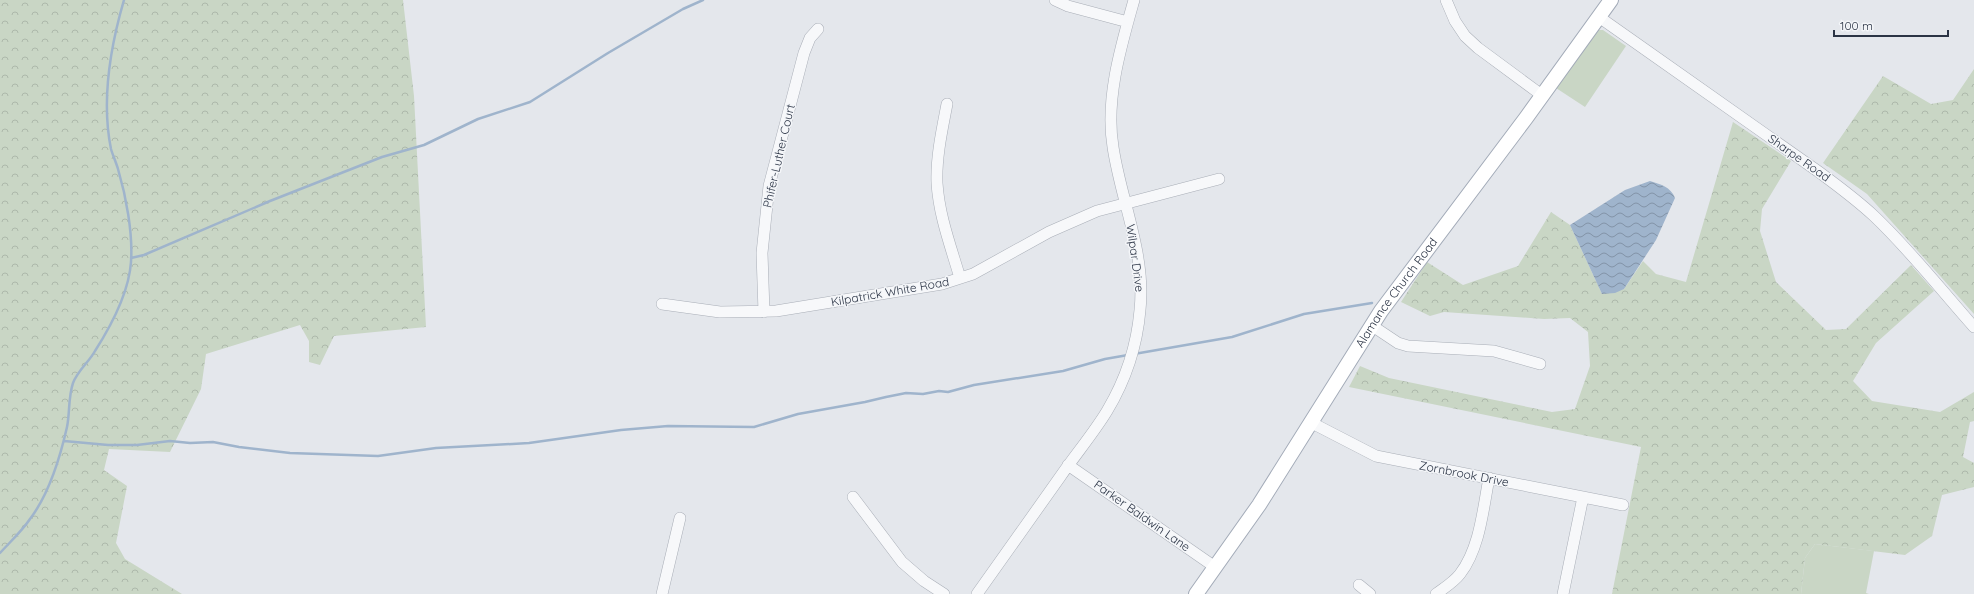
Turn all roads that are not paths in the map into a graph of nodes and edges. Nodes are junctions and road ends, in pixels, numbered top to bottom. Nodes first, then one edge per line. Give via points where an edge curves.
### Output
1 (1055, 0) edge
2 (1134, 0) edge
3 (1446, 0) edge
4 (1611, 0) edge
5 (1599, 17) junction
6 (1128, 22) junction
7 (818, 29) dead end
8 (1543, 96) junction
9 (947, 104) dead end
10 (1219, 179) dead end
11 (1125, 203) junction
12 (960, 278) junction
13 (662, 304) dead end
14 (764, 312) junction
15 (1371, 325) junction
16 (1974, 327) edge
17 (1540, 364) dead end
18 (1312, 423) junction
19 (1068, 465) junction
20 (1489, 478) junction
21 (853, 497) dead end
22 (1583, 498) junction
23 (1623, 506) dead end
24 (680, 518) dead end
25 (1215, 567) junction
26 (1359, 585) dead end
27 (662, 594) edge
28 (944, 594) edge
29 (977, 594) edge
30 (1196, 594) edge
31 (1370, 594) edge
32 (1436, 594) edge
33 (1563, 594) edge

1 - 6 street
2 - 6 street, Wilpar Drive
3 - 8 street via 1465,36
4 - 5 main road, Alamance Church Road
5 - 8 main road, Alamance Church Road
5 - 16 street, Sharpe Road via 1854,198 1905,248
6 - 11 street, Wilpar Drive via 1114,88 1111,116 1112,146
7 - 14 street, Phifer-Luther Court via 810,38 804,53 769,186 762,253
8 - 15 main road, Alamance Church Road
9 - 12 street via 937,160 937,183 943,221
10 - 11 street, Kilpatrick White Road
11 - 12 street, Kilpatrick White Road via 1073,220 973,274
11 - 19 street, Wilpar Drive via 1131,221 1141,283 1135,340 1127,370 1114,399
12 - 14 street, Kilpatrick White Road via 942,284 880,295
13 - 14 street, Kilpatrick White Road via 720,312
15 - 17 street via 1398,343 1408,346 1494,351
15 - 18 main road, Alamance Church Road
18 - 20 street, Zornbrook Drive via 1376,456
18 - 25 main road, Alamance Church Road
19 - 25 street, Parker Baldwin Lane
19 - 29 street, Wilpar Drive
20 - 22 street, Zornbrook Drive
20 - 32 street via 1480,526 1468,561 1459,574
21 - 28 street via 902,562
22 - 23 street, Zornbrook Drive
22 - 33 street
24 - 27 street
25 - 30 main road, Alamance Church Road
26 - 31 street

